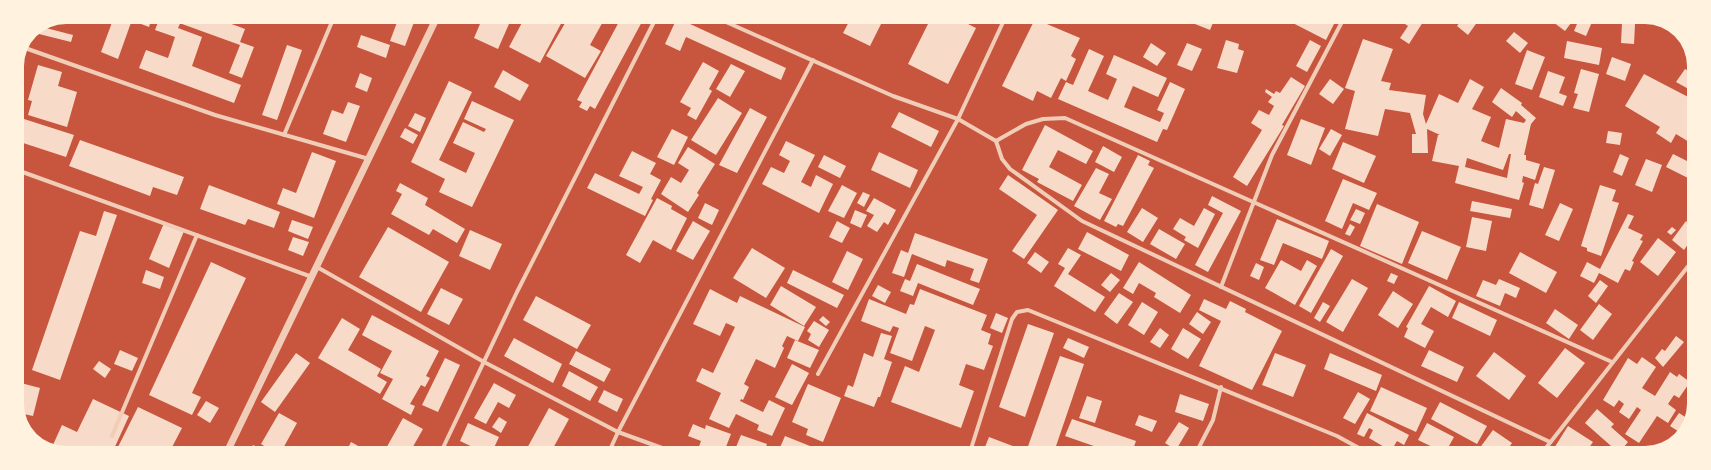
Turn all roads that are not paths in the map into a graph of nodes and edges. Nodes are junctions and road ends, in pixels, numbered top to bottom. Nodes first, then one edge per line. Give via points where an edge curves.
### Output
1 (331, 24) edge
2 (434, 24) edge
3 (653, 24) edge
4 (731, 24) edge
5 (1001, 24) edge
6 (1341, 24) edge
7 (28, 49) edge
8 (813, 60) junction
9 (958, 119) junction
10 (284, 135) junction
11 (996, 141) junction
12 (369, 159) junction
13 (24, 173) edge
14 (1253, 203) junction
15 (197, 235) junction
16 (317, 267) junction
17 (1687, 268) edge
18 (313, 277) junction
19 (1221, 287) junction
20 (484, 362) junction
21 (1612, 362) junction
22 (818, 374) dead end
23 (1221, 387) junction
24 (618, 432) junction
25 (112, 436) dead end
26 (1550, 442) junction
27 (230, 446) edge
28 (444, 446) edge
29 (612, 446) edge
30 (656, 446) edge
31 (972, 446) edge
32 (1199, 446) edge
33 (1355, 446) edge
34 (1547, 446) edge

1 - 10 street
2 - 12 street
3 - 20 street
4 - 8 street
5 - 9 street
6 - 14 street via 1272,156
7 - 10 street via 215,115
8 - 9 street via 893,96
8 - 24 street
9 - 11 street
9 - 22 street
10 - 12 street
11 - 14 street via 1032,122 1065,118
11 - 19 street via 1002,159 1010,169 1082,222
12 - 16 street
13 - 15 street
14 - 19 street
14 - 21 street
15 - 18 street
15 - 25 street
16 - 18 street
16 - 20 street
17 - 21 street
18 - 27 street
19 - 26 street
20 - 24 street
20 - 28 street
21 - 26 street
23 - 31 street via 1028,310 1017,312 1012,319
23 - 32 street via 1213,420
23 - 33 street
24 - 29 street
24 - 30 street
26 - 34 street

